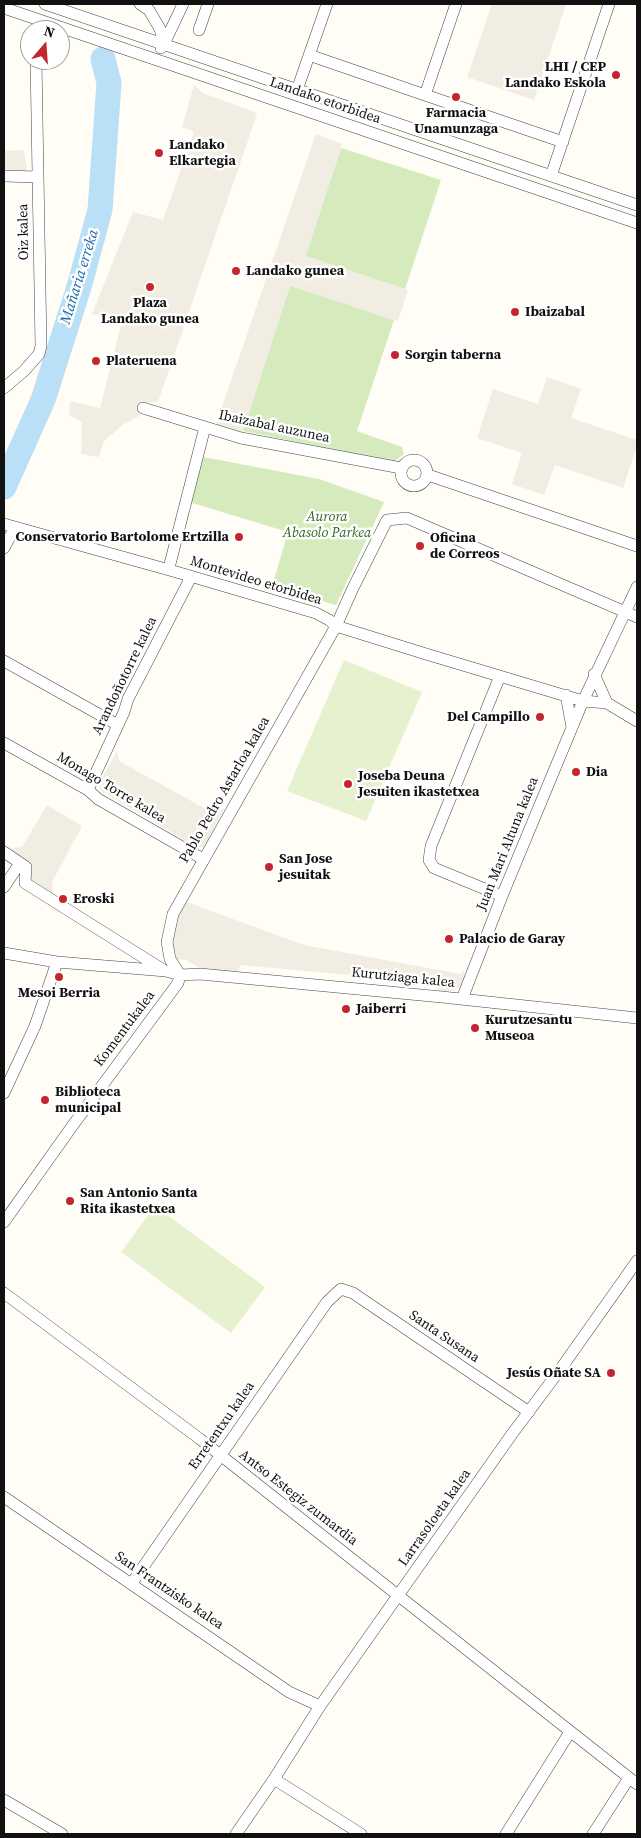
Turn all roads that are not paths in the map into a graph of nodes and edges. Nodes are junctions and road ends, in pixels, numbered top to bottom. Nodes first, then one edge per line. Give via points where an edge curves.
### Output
1 (45, 4) edge
2 (140, 4) edge
3 (183, 4) edge
4 (208, 4) edge
5 (327, 4) edge
6 (456, 4) edge
7 (609, 4) edge
8 (4, 8) edge
9 (91, 19) junction
10 (29, 20) edge
11 (47, 20) edge
12 (199, 30) dead end
13 (70, 33) edge
14 (164, 44) junction
15 (123, 48) junction
16 (309, 56) junction
17 (36, 70) edge
18 (298, 90) junction
19 (425, 95) junction
20 (563, 142) junction
21 (4, 176) edge
22 (552, 176) junction
23 (38, 177) junction
24 (637, 205) edge
25 (637, 222) edge
26 (4, 388) edge
27 (142, 408) dead end
28 (205, 427) junction
29 (401, 468) junction
30 (428, 475) junction
31 (4, 524) edge
32 (16, 527) junction
33 (637, 546) edge
34 (4, 548) edge
35 (170, 564) dead end
36 (191, 576) junction
37 (637, 586) edge
38 (625, 612) junction
39 (637, 618) edge
40 (336, 626) junction
41 (4, 661) edge
42 (594, 674) junction
43 (500, 676) junction
44 (566, 696) junction
45 (583, 701) junction
46 (607, 703) junction
47 (637, 721) edge
48 (118, 724) junction
49 (572, 727) junction
50 (4, 743) edge
51 (88, 790) junction
52 (4, 852) edge
53 (203, 859) junction
54 (20, 863) junction
55 (4, 887) edge
56 (502, 896) junction
57 (4, 953) edge
58 (57, 962) junction
59 (166, 972) junction
60 (180, 975) junction
61 (462, 999) junction
62 (637, 1018) edge
63 (4, 1093) edge
64 (4, 1222) edge
65 (637, 1261) edge
66 (341, 1289) joint
67 (4, 1293) edge
68 (529, 1412) junction
69 (220, 1455) junction
70 (4, 1496) edge
71 (132, 1583) junction
72 (398, 1596) junction
73 (320, 1706) junction
74 (570, 1732) junction
75 (274, 1779) junction
76 (633, 1781) edge
77 (262, 1797) junction
78 (4, 1800) edge
79 (62, 1834) edge
80 (236, 1834) edge
81 (246, 1834) edge
82 (361, 1834) edge
83 (506, 1834) edge
84 (593, 1834) edge

1 - 9 street, Landako etorbidea
2 - 14 street via 149,10
3 - 14 street
4 - 12 street
5 - 16 street
6 - 19 street
7 - 20 street
8 - 10 street, Landako etorbidea
9 - 11 street via 84,22 56,14
9 - 14 street, Landako etorbidea
13 - 15 street, Landako etorbidea
14 - 15 street via 155,51 137,46
14 - 18 street, Landako etorbidea
15 - 25 street, Landako etorbidea
16 - 18 street
16 - 19 street
17 - 23 street, Oiz kalea
18 - 22 street, Landako etorbidea
19 - 20 street
20 - 22 street
21 - 23 street
22 - 24 street, Landako etorbidea
23 - 26 street, Oiz kalea via 41,346 24,371
27 - 28 street, Ibaizabal auzunea
28 - 29 street, Ibaizabal auzunea via 241,438
28 - 35 street
29 - 30 street via 405,462 418,460 425,464
29 - 30 street via 402,480 409,486 422,485
30 - 33 street
31 - 32 street, Montevideo etorbidea
32 - 34 street
32 - 36 street, Montevideo etorbidea
36 - 40 street, Montevideo etorbidea via 316,613
36 - 48 street, Arandoñotorre kalea
37 - 38 street, Juan Mari Altuna kalea
38 - 39 street
38 - 40 street, Pablo Pedro Astarloa kalea via 407,518 387,520
38 - 42 street, Juan Mari Altuna kalea
40 - 43 street, Montevideo etorbidea
40 - 53 street, Pablo Pedro Astarloa kalea
41 - 48 street
42 - 45 street, Juan Mari Altuna kalea
42 - 46 street
43 - 44 street, Montevideo etorbidea
43 - 56 street via 431,846 429,860 434,868
44 - 45 street, Montevideo etorbidea
44 - 49 street
45 - 46 street, Montevideo etorbidea
45 - 49 street, Juan Mari Altuna kalea
46 - 47 street
48 - 51 street, Arandoñotorre kalea
49 - 56 street, Juan Mari Altuna kalea
50 - 51 street, Monago Torre kalea
51 - 53 street, Monago Torre kalea via 98,799
52 - 54 street
53 - 60 street, Pablo Pedro Astarloa kalea via 169,927 170,959
54 - 55 street
54 - 59 street via 26,867 25,884
56 - 61 street, Juan Mari Altuna kalea
57 - 58 street
58 - 59 street
58 - 63 street via 35,1026
59 - 60 street, Kurutziaga kalea
60 - 61 street, Kurutziaga kalea via 200,974
60 - 64 street, Komentukalea via 178,983
61 - 62 street, Kurutziaga kalea
65 - 68 street, Larrasoloeta kalea
66 - 68 street, Santa Susana via 353,1293
66 - 69 street, Erretentxu kalea via 327,1302
67 - 69 street, Antso Estegiz zumardia
68 - 72 street, Larrasoloeta kalea
69 - 71 street, Erretentxu kalea
69 - 72 street, Antso Estegiz zumardia
70 - 71 street, San Frantzisko kalea
71 - 73 street, San Frantzisko kalea via 289,1692
72 - 73 street, Larrasoloeta kalea
72 - 74 street, Antso Estegiz zumardia
73 - 75 street, Larrasoloeta kalea
74 - 76 street, Antso Estegiz zumardia
74 - 83 street
75 - 77 street, Larrasoloeta kalea
75 - 82 street
76 - 84 street, Antso Estegiz zumardia
77 - 80 street
77 - 81 street
78 - 79 street

